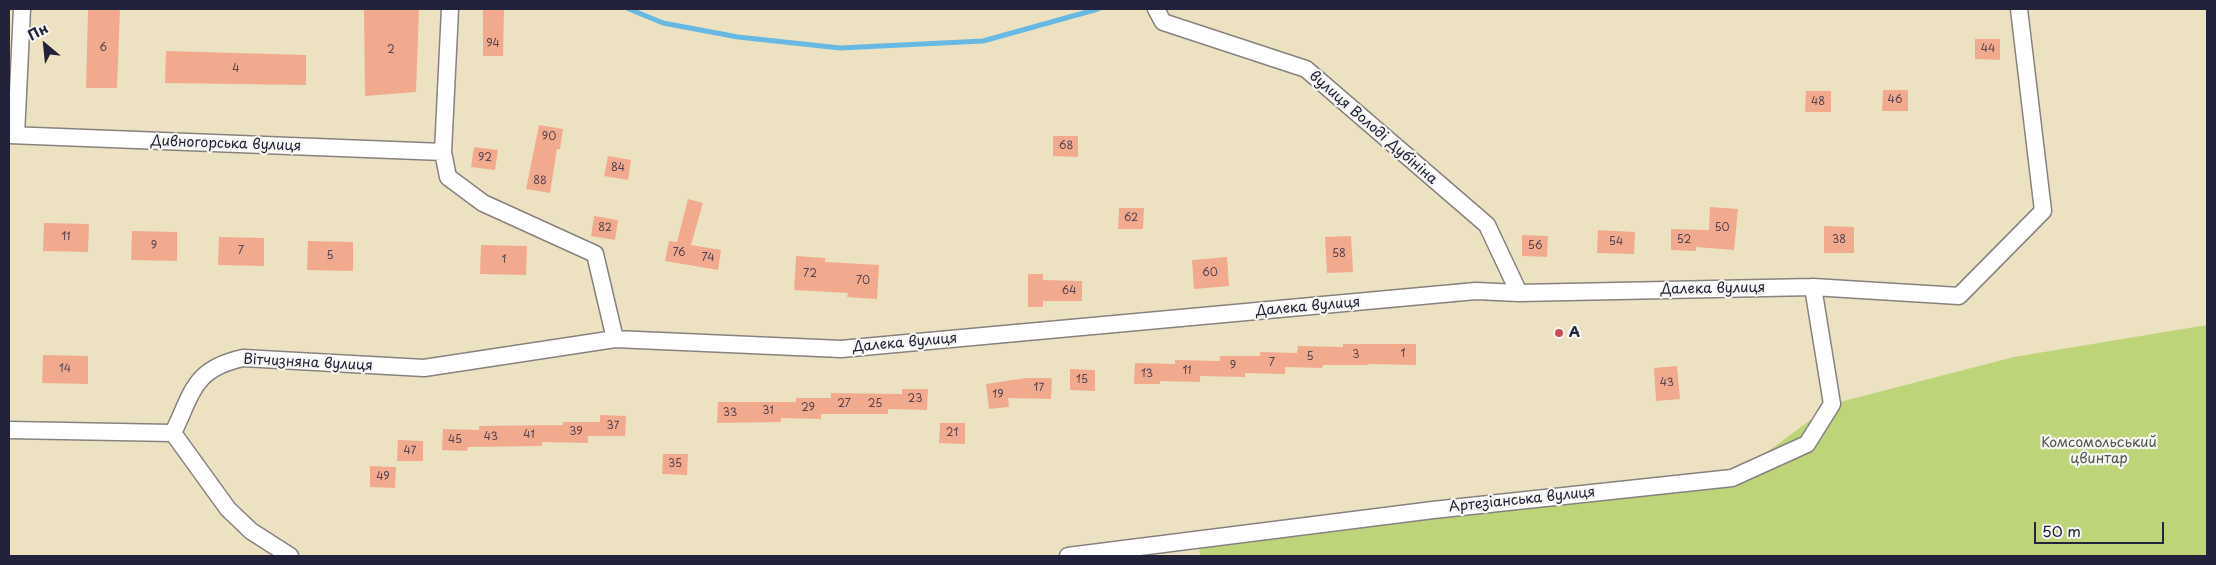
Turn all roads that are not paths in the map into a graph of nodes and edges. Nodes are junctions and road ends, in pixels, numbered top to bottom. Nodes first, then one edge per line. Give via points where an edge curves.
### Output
1 (22, 9) edge
2 (450, 9) edge
3 (1156, 9) edge
4 (2019, 9) edge
5 (12, 135) edge
6 (443, 152) junction
7 (1813, 287) junction
8 (1519, 293) junction
9 (615, 339) junction
10 (9, 430) edge
11 (173, 433) junction
12 (290, 556) edge
13 (1068, 556) edge

1 - 5 street
2 - 6 street
3 - 8 street, вулиця Володі Дубініна via 1163,22 1306,69 1487,225
4 - 7 street, Далека вулиця via 2043,211 1959,296
5 - 6 street, Дивногорська вулиця
6 - 9 street via 448,177 483,203 595,254
7 - 8 street, Далека вулиця
7 - 13 street, Артезіанська вулиця via 1832,404 1807,444 1732,478 1432,510
8 - 9 street, Далека вулиця via 1476,291 842,349
9 - 11 street, Вітчизняна вулиця via 424,368 243,358 211,368 198,382
10 - 11 street
11 - 12 street via 228,509 251,531

